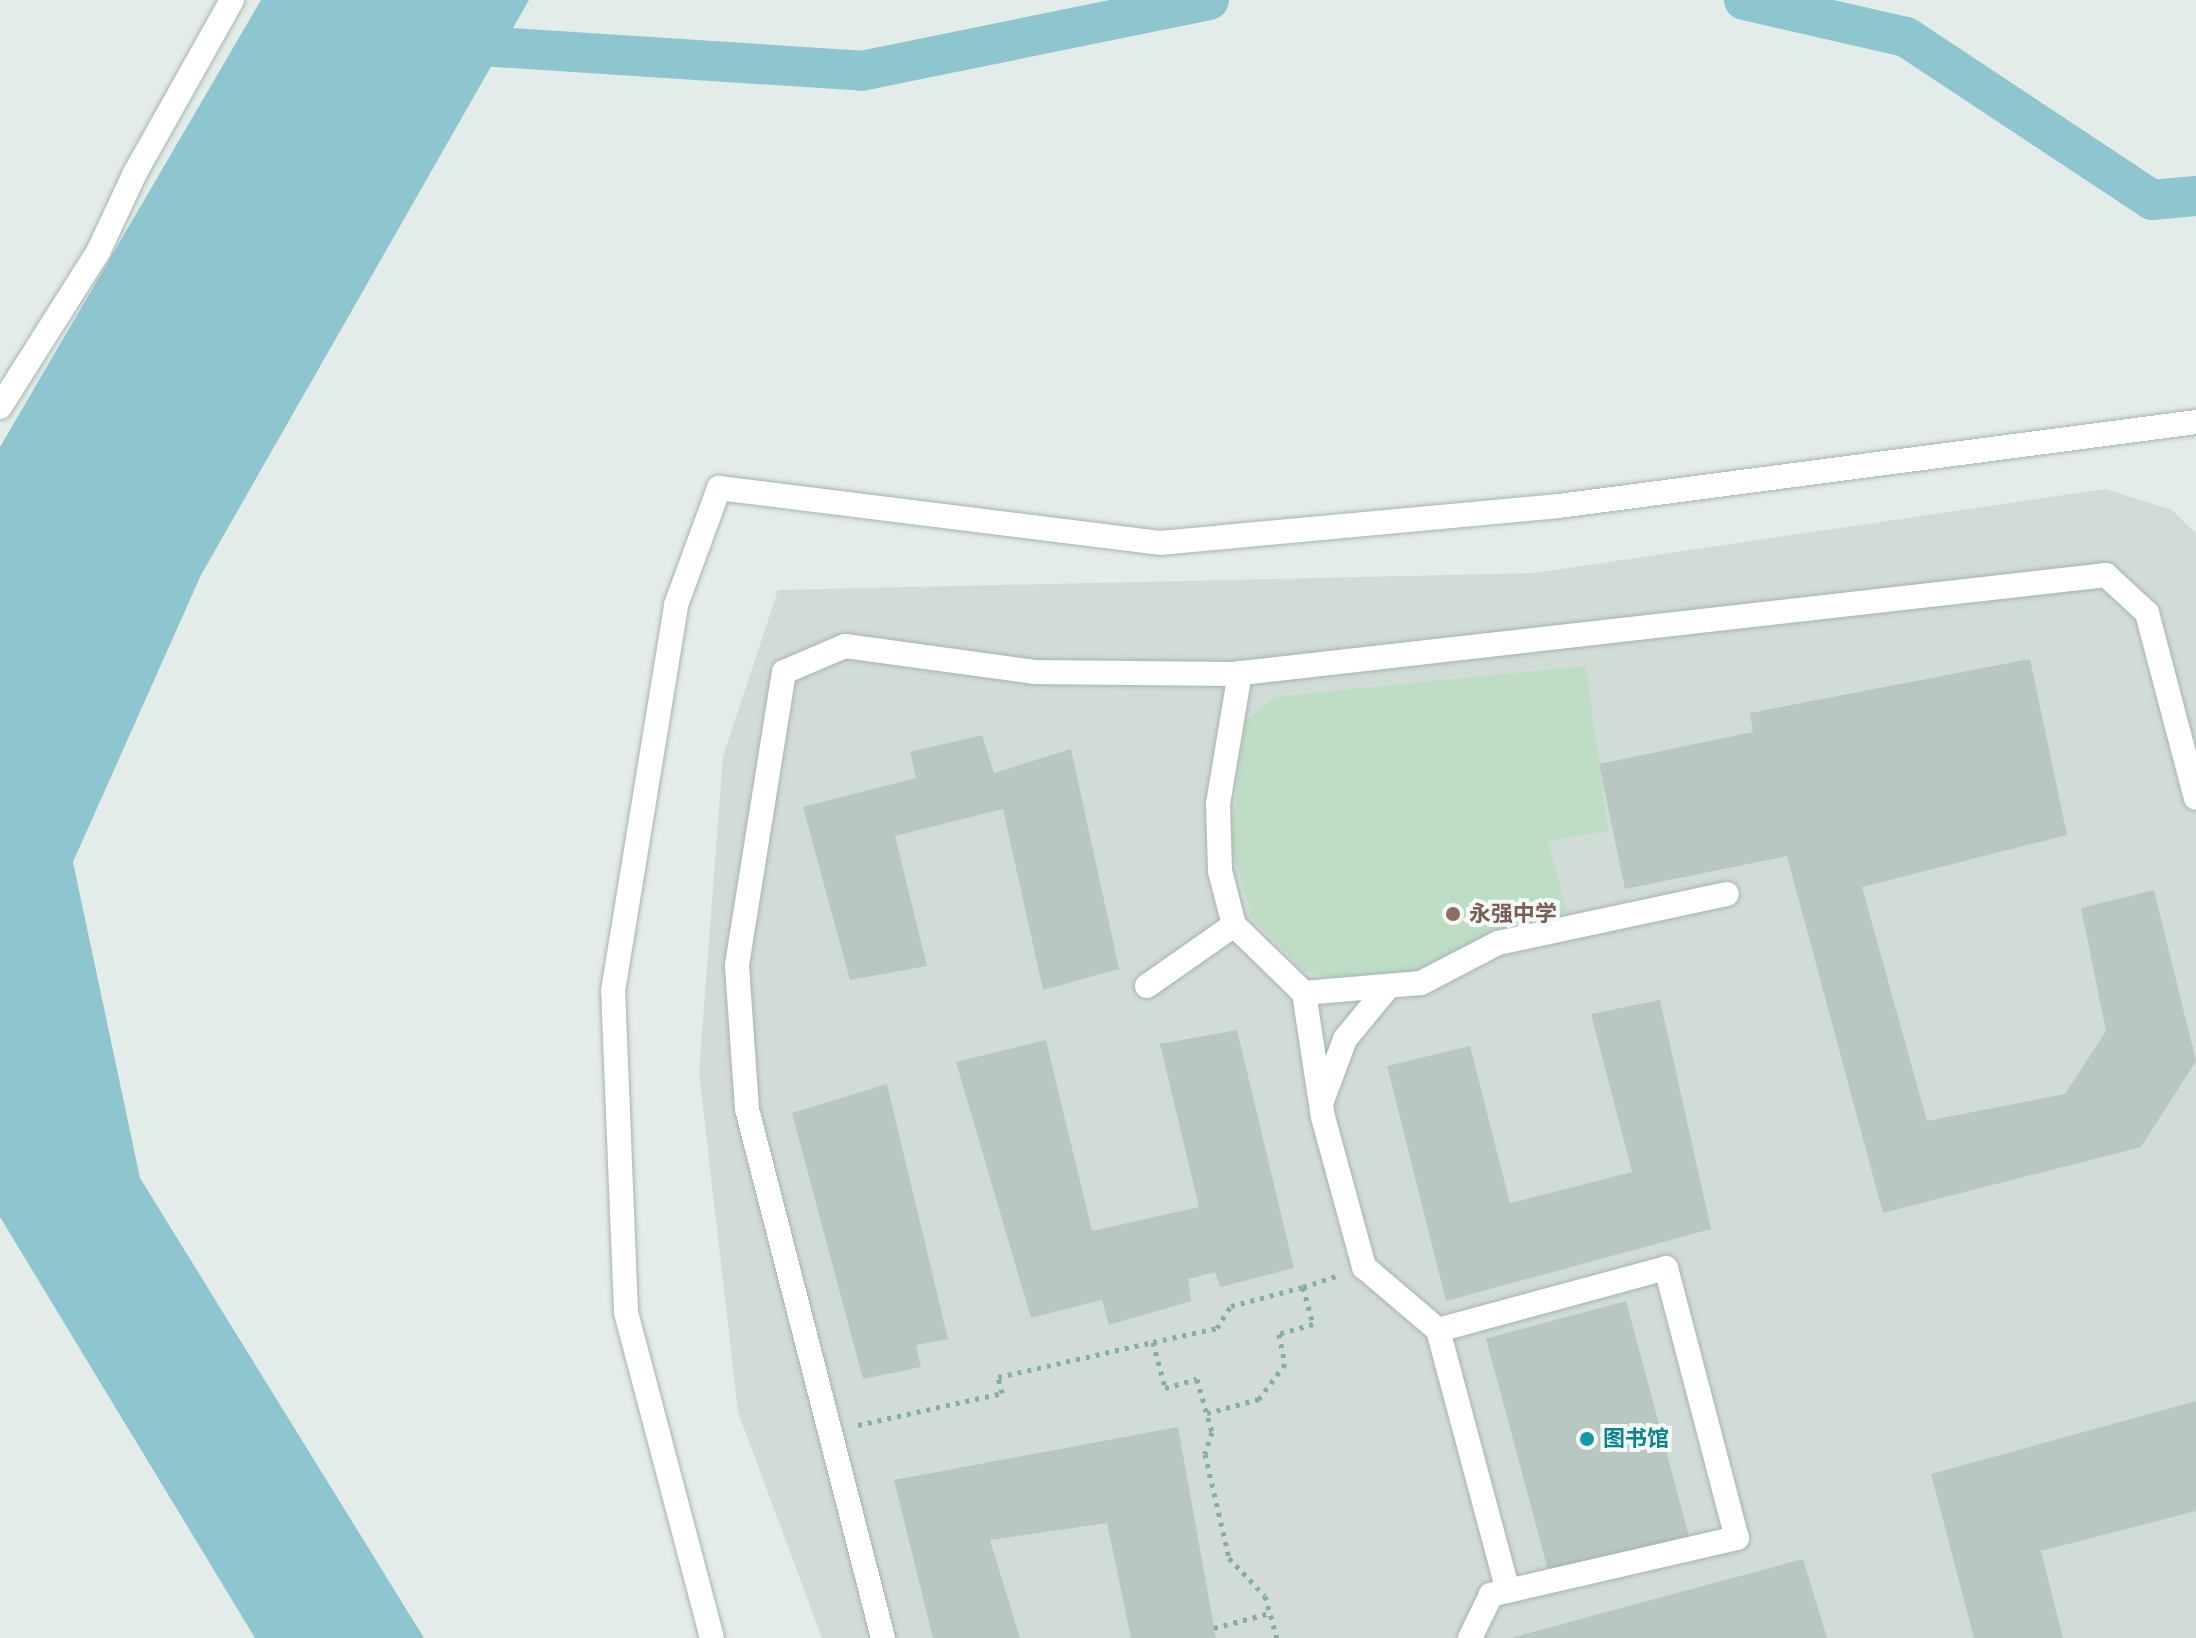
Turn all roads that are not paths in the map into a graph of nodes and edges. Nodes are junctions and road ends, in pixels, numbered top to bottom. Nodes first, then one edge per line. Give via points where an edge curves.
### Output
1 (232, 0) edge
2 (0, 407) edge
3 (2196, 422) edge
4 (1240, 673) junction
5 (2196, 798) edge
6 (1727, 894) dead end
7 (1234, 925) junction
8 (1147, 986) dead end
9 (1388, 987) junction
10 (1304, 993) junction
11 (1321, 1104) junction
12 (1438, 1330) junction
13 (1508, 1591) junction
14 (712, 1638) edge
15 (883, 1638) edge
16 (1470, 1638) edge

1 - 2 street via 135,173 98,252
3 - 14 street via 1559,506 1160,543 719,488 676,605 613,991 626,1312
4 - 5 street via 2106,575 2147,613
4 - 7 street via 1218,804 1220,871
4 - 15 street via 1034,672 845,646 784,672 737,965 747,1109
6 - 9 street via 1498,943 1421,983
7 - 8 street
7 - 10 street
9 - 10 street
9 - 11 street via 1345,1039
10 - 11 street
11 - 12 street via 1364,1267
12 - 13 street
12 - 13 street via 1666,1268 1737,1538
13 - 16 street via 1491,1595

